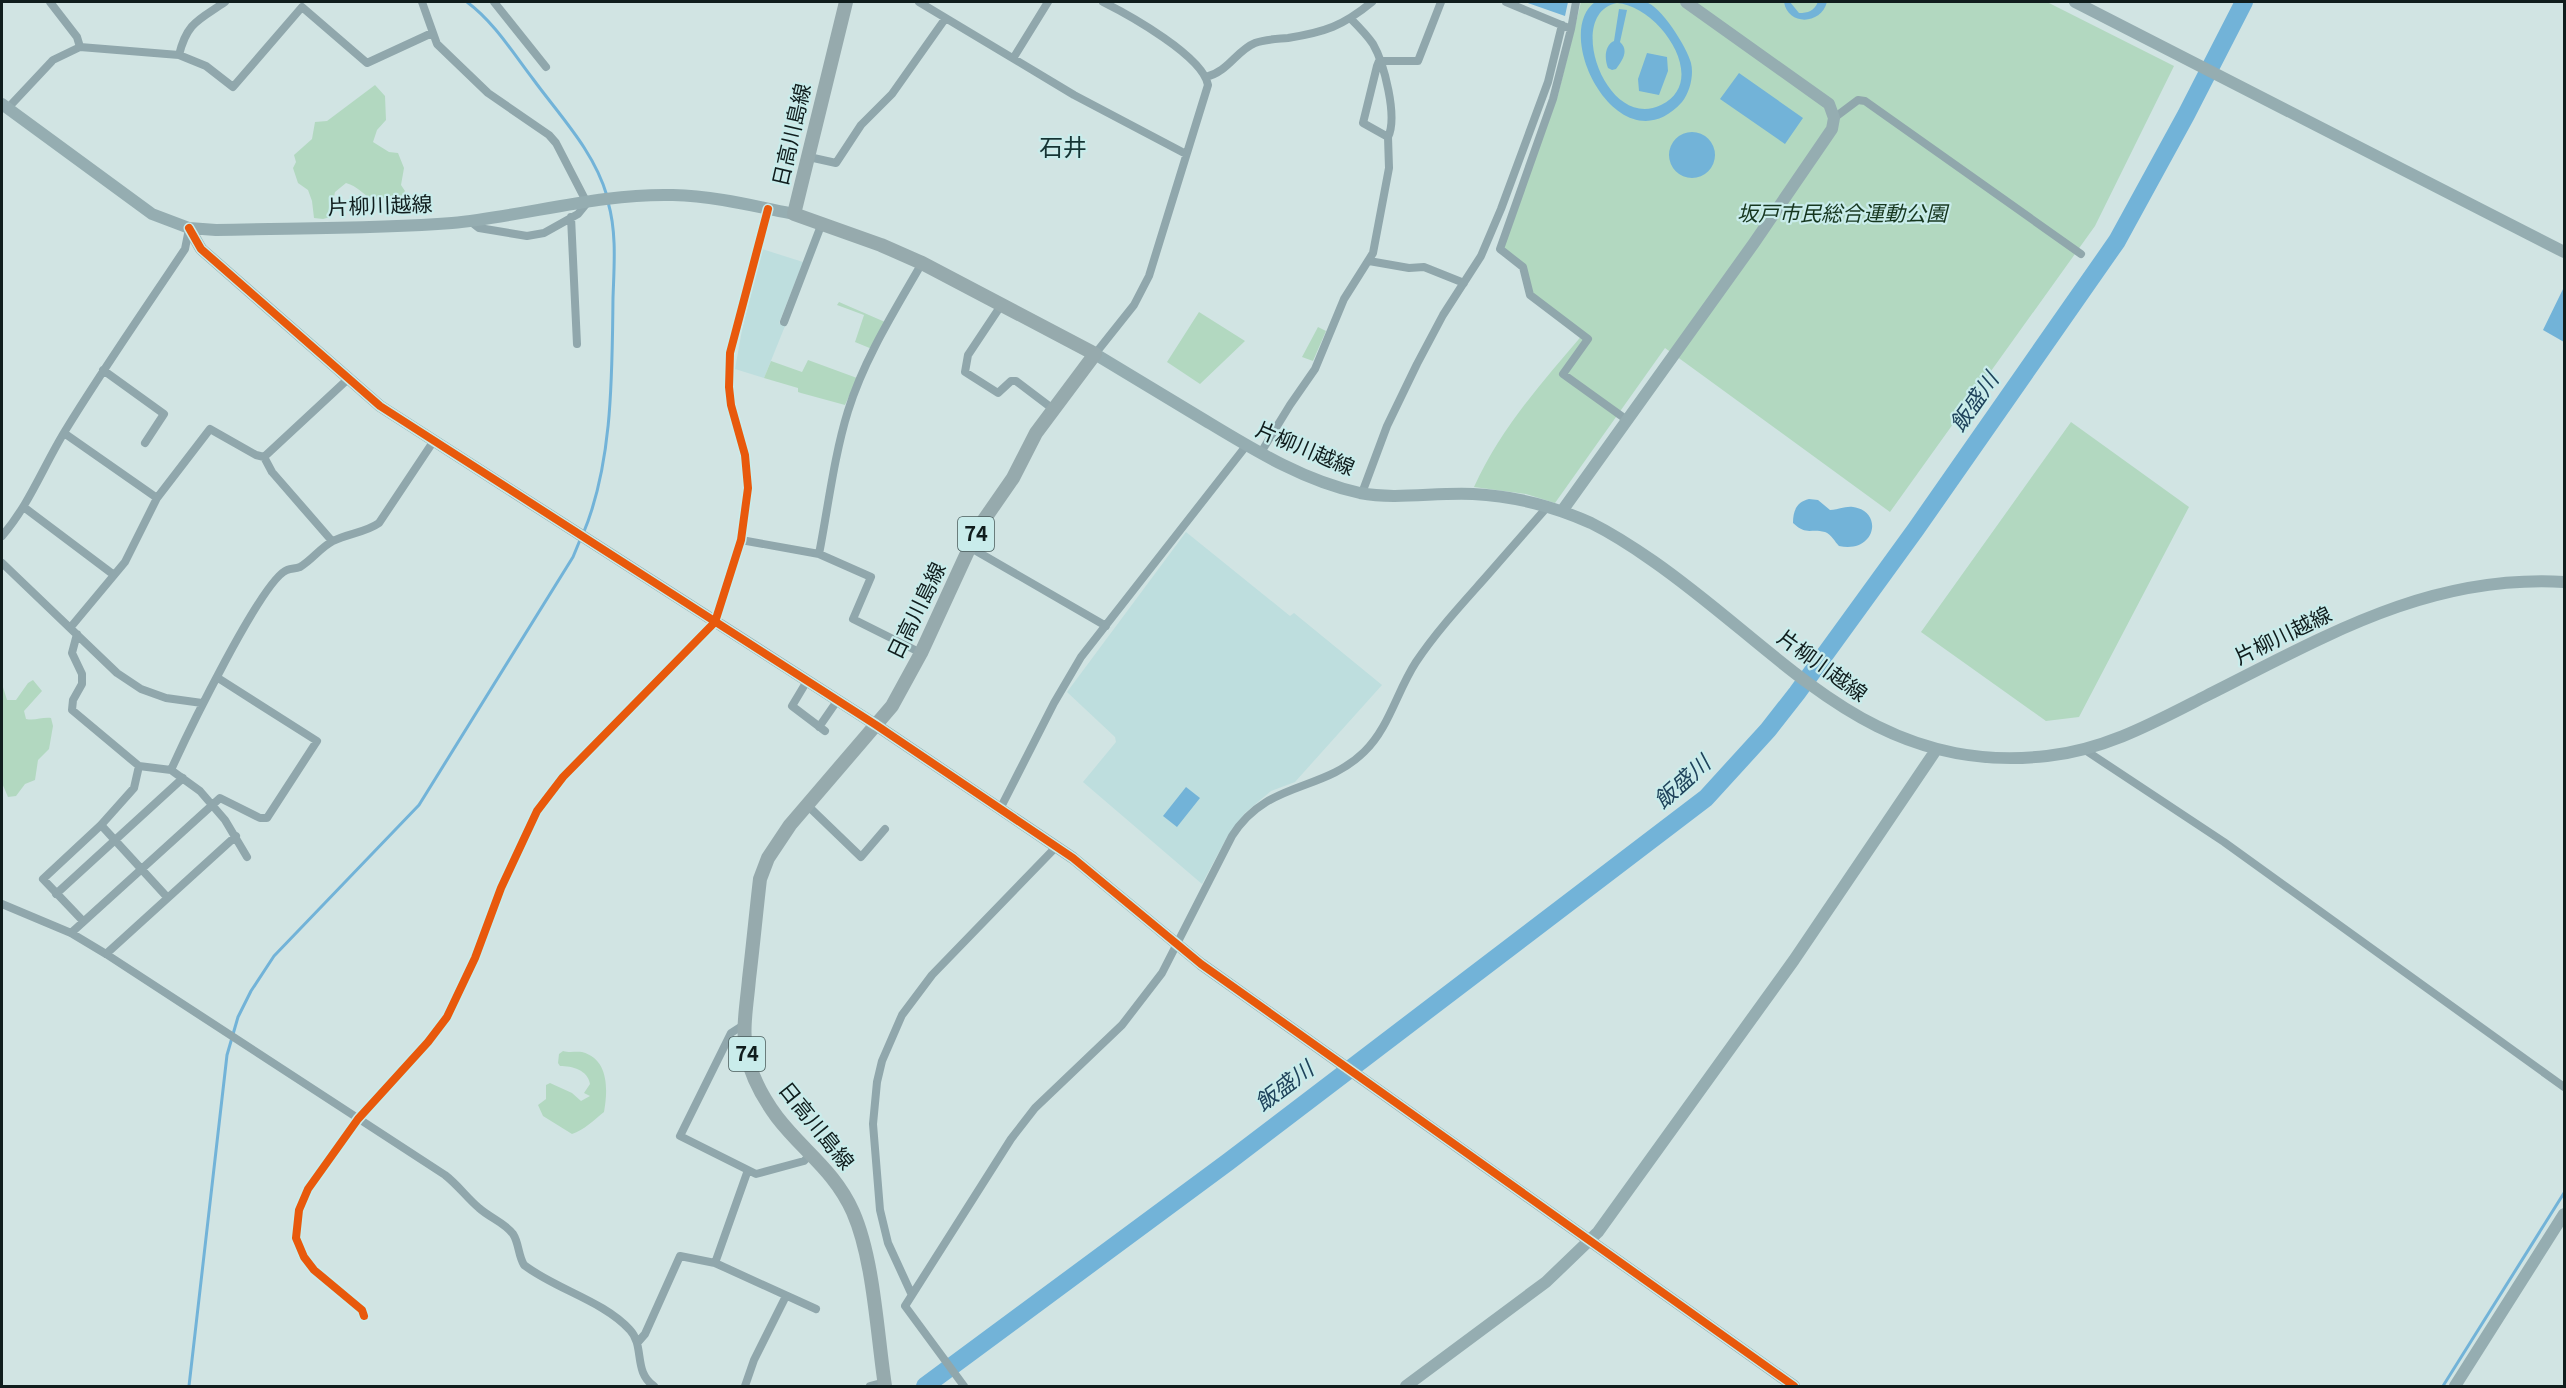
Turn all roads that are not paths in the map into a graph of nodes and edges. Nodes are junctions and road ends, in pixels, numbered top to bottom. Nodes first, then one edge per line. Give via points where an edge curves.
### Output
1 (50, 2) edge
2 (225, 2) edge
3 (422, 2) edge
4 (494, 2) edge
5 (846, 2) edge
6 (919, 2) edge
7 (1048, 2) edge
8 (1103, 2) edge
9 (1372, 2) edge
10 (1441, 2) edge
11 (1506, 2) edge
12 (1576, 2) edge
13 (1686, 2) edge
14 (2075, 2) edge
15 (945, 19) junction
16 (1351, 19) junction
17 (1562, 25) junction
18 (1571, 29) junction
19 (432, 33) junction
20 (80, 47) junction
21 (179, 55) junction
22 (1014, 57) junction
23 (1379, 61) junction
24 (546, 67) dead end
25 (1206, 77) junction
26 (4, 106) edge
27 (1834, 118) junction
28 (1388, 137) junction
29 (1186, 154) junction
30 (809, 157) junction
31 (587, 203) junction
32 (768, 209) junction
33 (794, 214) junction
34 (571, 217) junction
35 (470, 221) junction
36 (822, 223) junction
37 (189, 228) junction
38 (2565, 252) edge
39 (2080, 254) dead end
40 (1369, 261) junction
41 (922, 264) junction
42 (1464, 283) junction
43 (1002, 304) junction
44 (784, 322) dead end
45 (577, 344) dead end
46 (1095, 354) junction
47 (103, 370) junction
48 (348, 379) junction
49 (1053, 409) junction
50 (1627, 420) junction
51 (64, 433) junction
52 (433, 442) junction
53 (145, 443) dead end
54 (1246, 446) junction
55 (1260, 454) junction
56 (264, 457) junction
57 (1362, 493) junction
58 (157, 498) junction
59 (1548, 506) junction
60 (25, 508) junction
61 (1562, 511) junction
62 (2, 536) edge
63 (741, 540) junction
64 (332, 541) junction
65 (971, 548) junction
66 (819, 554) junction
67 (2, 563) edge
68 (114, 575) junction
69 (2565, 582) edge
70 (715, 622) junction
71 (1106, 626) junction
72 (73, 631) junction
73 (921, 653) junction
74 (218, 678) junction
75 (807, 681) junction
76 (837, 701) junction
77 (202, 704) junction
78 (876, 725) junction
79 (1936, 750) junction
80 (2085, 750) junction
81 (139, 766) junction
82 (171, 770) junction
83 (183, 778) junction
84 (213, 804) junction
85 (807, 805) junction
86 (1000, 809) junction
87 (101, 825) junction
88 (885, 829) dead end
89 (236, 836) junction
90 (116, 841) junction
91 (1056, 847) junction
92 (247, 856) dead end
93 (140, 868) junction
94 (57, 894) junction
95 (167, 897) junction
96 (2, 906) edge
97 (83, 921) junction
98 (71, 933) junction
99 (1177, 946) junction
100 (106, 954) junction
101 (745, 1024) junction
102 (2565, 1087) edge
103 (358, 1119) junction
104 (812, 1153) junction
105 (748, 1170) junction
106 (2565, 1214) edge
107 (1590, 1240) junction
108 (714, 1263) junction
109 (911, 1293) junction
110 (786, 1296) junction
111 (816, 1309) dead end
112 (364, 1316) dead end
113 (638, 1342) junction
114 (885, 1384) edge
115 (654, 1386) edge
116 (744, 1386) edge
117 (870, 1386) edge
118 (964, 1386) edge
119 (1406, 1386) edge
120 (1794, 1386) edge
121 (2455, 1386) edge

1 - 20 street via 77,37
2 - 21 street via 192,24
3 - 19 street
4 - 24 street
5 - 30 main road, 日高川島線
6 - 15 street
7 - 22 street
8 - 25 street via 1157,33
9 - 16 street
10 - 23 street via 1418,61
11 - 17 street
12 - 18 street
13 - 27 street via 1829,104
14 - 38 street
15 - 22 street
15 - 30 street via 892,94 861,125 836,163
16 - 23 street via 1368,37
16 - 25 street via 1307,34 1254,43 1215,75
17 - 18 street
17 - 42 street via 1548,82 1506,197 1481,256
18 - 50 street via 1553,99 1500,249 1523,267 1530,295 1588,339 1563,374
19 - 21 street via 367,63 302,7 233,87 206,66
19 - 31 street via 437,44 488,93 549,135
20 - 21 street
20 - 26 street via 53,60
22 - 29 street via 1074,95
23 - 28 street via 1388,86
23 - 28 street via 1363,123
25 - 29 street via 1207,88
26 - 37 street, 片柳川越線 via 152,214
27 - 39 street via 1858,100 1865,100
27 - 50 street via 1823,145
28 - 40 street via 1384,205
29 - 46 street via 1145,286
30 - 33 main road, 日高川島線
31 - 32 street, 片柳川越線 via 663,195 702,197
31 - 34 street
31 - 35 street, 片柳川越線
32 - 33 street, 片柳川越線
32 - 63 street via 728,369 731,405 747,470
33 - 36 main road, 日高川島線
34 - 35 street via 544,233 527,236 479,228
34 - 45 street
35 - 37 street, 片柳川越線 via 239,230
36 - 41 main road, 日高川島線
36 - 44 street
37 - 47 street via 186,249
37 - 48 street via 201,249
40 - 42 street via 1424,267
40 - 55 street via 1344,299 1315,369
41 - 43 main road, 日高川島線
41 - 66 street via 852,397
42 - 57 street via 1417,364 1387,426
43 - 46 main road, 日高川島線
43 - 49 street via 968,355 965,372 998,393 1016,381
46 - 49 main road, 日高川島線 / 74
46 - 54 street, 片柳川越線
47 - 51 street
47 - 53 street via 164,414
48 - 52 street
48 - 56 street
49 - 65 main road, 日高川島線 / 74 via 979,527
50 - 61 street
51 - 58 street
51 - 60 street
52 - 64 street via 379,523 370,530
52 - 70 street
54 - 55 street, 片柳川越線
54 - 71 street
55 - 57 street, 片柳川越線 via 1312,478
56 - 58 street via 210,429
56 - 64 street via 272,472
57 - 59 street, 片柳川越線 via 1473,494
58 - 68 street via 129,555
59 - 61 street, 片柳川越線
59 - 99 street via 1437,632 1365,751 1335,773 1270,799 1244,820 1232,836
60 - 62 street
60 - 68 street
61 - 79 street, 片柳川越線 via 1613,534 1680,580 1787,667 1854,715 1900,738
63 - 66 street
63 - 70 street
64 - 74 street via 302,566 287,570 279,578 243,626
65 - 71 street
65 - 73 main road, 日高川島線 / 74
66 - 73 street via 871,577 853,619
67 - 72 street
68 - 72 street
69 - 80 street, 片柳川越線 via 2477,585 2376,613 2153,723
70 - 75 street
70 - 103 street via 563,777 537,811 447,1017
71 - 86 street via 1068,677
72 - 77 street via 117,673 141,689
72 - 81 street via 72,653 82,674 82,684 72,710
73 - 78 main road, 日高川島線 / 74
74 - 77 street
74 - 84 street via 318,741 267,818 225,799
75 - 76 street
75 - 76 street via 792,706 822,729
76 - 78 street
77 - 82 street
78 - 85 main road, 日高川島線 / 74
78 - 86 street
79 - 80 street, 片柳川越線 via 1992,758 2027,758
79 - 107 street via 1794,960
80 - 102 street via 2224,842
81 - 82 street
81 - 87 street via 134,788
82 - 83 street
83 - 84 street
83 - 90 street
84 - 89 street
84 - 93 street
85 - 88 street via 861,857
85 - 101 main road, 日高川島線 / 74 via 776,845 760,879
86 - 91 street
87 - 90 street
87 - 94 street via 43,879
89 - 92 street
89 - 95 street
90 - 93 street
90 - 94 street
91 - 99 street
91 - 109 street via 932,975 902,1015 882,1061 873,1124 880,1210 888,1243
93 - 95 street
93 - 97 street
94 - 97 street
95 - 100 street
96 - 98 street
97 - 98 street
98 - 100 street
99 - 107 street
99 - 109 street via 1162,973 1122,1025 1035,1108 1011,1139
100 - 103 street
101 - 104 main road, 日高川島線 / 74 via 746,1052 755,1080 767,1103
101 - 105 street via 731,1033 680,1136
103 - 112 street via 309,1189 299,1210 296,1238 314,1270 356,1304
103 - 113 street via 458,1184 477,1207 506,1226 516,1240 524,1265 614,1316
104 - 105 street via 804,1161 764,1173
104 - 114 main road, 日高川島線 / 74 via 841,1190 861,1232
105 - 108 street
106 - 121 street
107 - 119 street via 1546,1282
107 - 120 street
108 - 110 street
108 - 113 street via 680,1256
109 - 118 street via 906,1309
110 - 111 street
110 - 116 street
113 - 115 street via 640,1369
114 - 117 street

